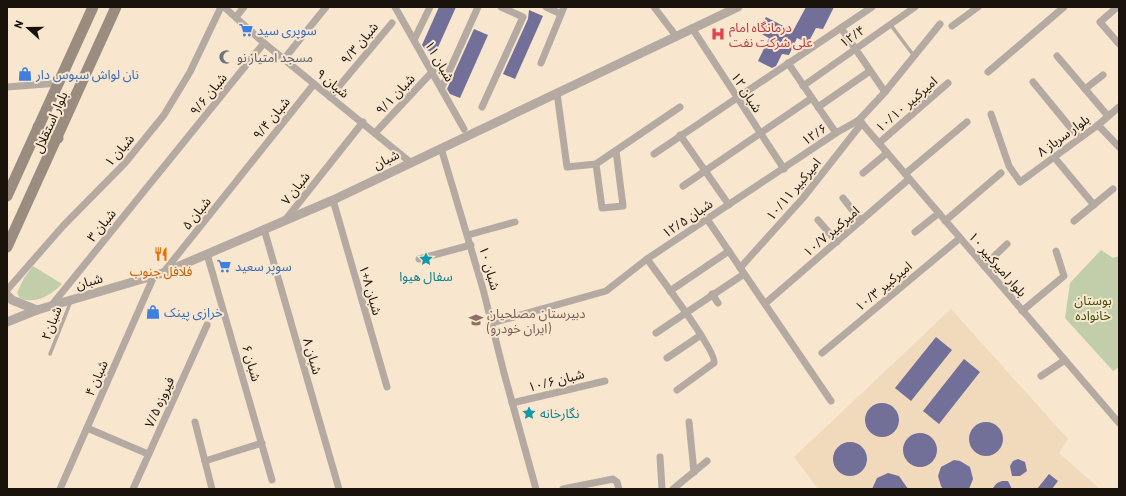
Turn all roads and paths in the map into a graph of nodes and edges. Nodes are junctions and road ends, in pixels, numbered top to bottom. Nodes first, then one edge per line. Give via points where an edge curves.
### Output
1 (93, 7) edge
2 (116, 7) edge
3 (222, 7) edge
4 (244, 7) edge
5 (326, 7) edge
6 (395, 7) edge
7 (430, 7) edge
8 (478, 7) edge
9 (501, 7) edge
10 (546, 7) edge
11 (654, 7) edge
12 (738, 7) edge
13 (872, 7) edge
14 (915, 7) edge
15 (978, 7) edge
16 (1064, 7) edge
17 (1115, 9) dead end
18 (563, 10) edge
19 (236, 17) junction
20 (392, 23) dead end
21 (890, 24) junction
22 (940, 24) dead end
23 (952, 26) dead end
24 (692, 28) junction
25 (841, 28) junction
26 (676, 36) junction
27 (414, 40) junction
28 (264, 43) junction
29 (1119, 44) edge
30 (854, 49) junction
31 (914, 56) junction
32 (1057, 56) dead end
33 (284, 59) junction
34 (541, 63) dead end
35 (788, 63) junction
36 (433, 71) junction
37 (870, 71) junction
38 (988, 72) dead end
39 (1103, 74) dead end
40 (1033, 82) dead end
41 (948, 83) dead end
42 (59, 84) junction
43 (314, 84) junction
44 (803, 86) junction
45 (7, 87) edge
46 (442, 88) junction
47 (1086, 89) junction
48 (885, 92) junction
49 (557, 93) junction
50 (330, 97) junction
51 (737, 98) junction
52 (812, 98) junction
53 (482, 107) dead end
54 (680, 107) dead end
55 (818, 107) junction
56 (1118, 110) edge
57 (991, 114) dead end
58 (1108, 116) junction
59 (362, 122) junction
60 (860, 122) junction
61 (967, 122) dead end
62 (1098, 125) junction
63 (38, 127) junction
64 (464, 129) dead end
65 (375, 133) junction
66 (836, 133) junction
67 (760, 134) junction
68 (680, 135) junction
69 (58, 138) junction
70 (1079, 138) junction
71 (879, 143) junction
72 (1119, 147) edge
73 (441, 148) junction
74 (616, 151) junction
75 (887, 153) junction
76 (654, 154) dead end
77 (1054, 157) junction
78 (170, 160) joint
79 (410, 162) junction
80 (596, 164) junction
81 (247, 168) joint
82 (784, 169) junction
83 (706, 170) junction
84 (863, 173) dead end
85 (1001, 173) dead end
86 (907, 176) junction
87 (683, 186) dead end
88 (1113, 189) dead end
89 (7, 196) edge
90 (843, 198) dead end
91 (333, 200) junction
92 (729, 205) junction
93 (1094, 205) junction
94 (939, 213) junction
95 (286, 219) junction
96 (707, 219) junction
97 (818, 220) dead end
98 (861, 221) junction
99 (945, 221) junction
100 (1074, 221) dead end
101 (515, 222) dead end
102 (264, 229) junction
103 (915, 232) dead end
104 (468, 235) junction
105 (960, 238) junction
106 (837, 242) junction
107 (1007, 244) dead end
108 (471, 245) junction
109 (7, 247) edge
110 (728, 251) junction
111 (1056, 251) dead end
112 (207, 254) junction
113 (419, 259) dead end
114 (647, 259) junction
115 (984, 266) junction
116 (742, 271) junction
117 (697, 272) junction
118 (163, 273) junction
119 (154, 276) junction
120 (702, 279) dead end
121 (7, 290) edge
122 (670, 291) junction
123 (712, 294) junction
124 (7, 295) edge
125 (71, 300) junction
126 (768, 301) dead end
127 (718, 303) dead end
128 (51, 306) junction
129 (37, 310) junction
130 (1022, 310) junction
131 (685, 312) junction
132 (7, 322) edge
133 (492, 323) junction
134 (207, 325) dead end
135 (656, 333) dead end
136 (701, 335) junction
137 (822, 353) dead end
138 (50, 354) dead end
139 (667, 358) dead end
140 (1065, 360) junction
141 (1041, 376) dead end
142 (605, 380) dead end
143 (387, 387) dead end
144 (677, 390) dead end
145 (832, 401) dead end
146 (512, 403) junction
147 (195, 422) dead end
148 (690, 422) dead end
149 (1119, 423) edge
150 (87, 428) junction
151 (262, 443) junction
152 (148, 454) junction
153 (660, 457) dead end
154 (707, 460) dead end
155 (205, 461) junction
156 (694, 472) junction
157 (272, 480) dead end
158 (618, 485) edge
159 (60, 489) edge
160 (133, 489) edge
161 (212, 489) edge
162 (339, 489) edge
163 (536, 489) edge
164 (563, 489) edge
165 (662, 489) edge
166 (674, 489) edge

1 - 42 main road, بلوار استقلال
2 - 69 main road, بلوار استقلال
3 - 19 street, ۹ شبان
3 - 121 street, ۱ شبان via 190,72 164,115 125,163
4 - 19 street
5 - 33 street
6 - 27 street, ۱۱ شبان
7 - 27 street
8 - 46 street
9 - 53 street via 522,17
10 - 18 street
11 - 26 street
12 - 24 street, شبان
13 - 25 street
14 - 21 street, ۱۲/۴
15 - 23 street
16 - 38 street
17 - 29 street via 1100,22
18 - 34 street
19 - 28 street, ۹ شبان
20 - 50 street, ۹/۳ شبان
21 - 30 street, ۱۲/۴
21 - 31 lane
22 - 31 street
24 - 26 street, شبان
24 - 51 street, ۱۲ شبان
25 - 30 street
25 - 35 street
26 - 49 street, شبان
27 - 36 street, ۱۱ شبان
28 - 33 street, ۹ شبان
28 - 78 street, ۹/۶ شبان
30 - 37 street
30 - 44 street, ۱۲/۴
31 - 48 street
32 - 47 street
33 - 43 street, ۹ شبان
35 - 44 street
35 - 51 street
36 - 46 street, ۱۱ شبان
36 - 65 street, ۹/۱ شبان
37 - 48 street
37 - 55 street
39 - 47 street
40 - 70 street
41 - 71 street, ۱۰/۱۰ امیرکبیر
42 - 45 street
42 - 63 main road, بلوار استقلال
43 - 50 street, ۹ شبان
43 - 81 street, ۹/۴ شبان
44 - 52 street
46 - 64 street, ۱۱ شبان
47 - 58 street
48 - 60 street
49 - 73 street, شبان
49 - 80 street via 567,167
50 - 59 street, ۹ شبان
51 - 67 street, ۱۲ شبان
51 - 68 street
52 - 55 street
52 - 67 street
54 - 74 street
55 - 66 street
56 - 58 street, ۸ بلوار سرباز
57 - 77 street, ۸ بلوار سرباز via 1009,166 1020,182
58 - 62 street, ۸ بلوار سرباز
59 - 65 street, ۹ شبان
59 - 95 street, ۷ شبان
60 - 66 street, ۱۲/۶
60 - 71 street, ۱۰ بلوار امیرکبیر
60 - 116 street, ۱۰/۱۱ امیرکبیر via 803,198
61 - 86 street, ۱۰/۷ امیرکبیر
62 - 70 street, ۸ بلوار سرباز
62 - 72 street
63 - 69 main road
63 - 89 main road, بلوار استقلال
65 - 79 street, ۹ شبان
66 - 82 street, ۱۲/۶
67 - 82 street, ۱۲ شبان
67 - 83 street
68 - 76 street
68 - 83 street
69 - 109 main road, بلوار استقلال
70 - 77 street, ۸ بلوار سرباز
71 - 75 street, ۱۰ بلوار امیرکبیر
73 - 79 street, شبان
73 - 104 street, ۱۰ شبان
74 - 80 street
74 - 80 street via 623,206 602,208
75 - 84 street
75 - 86 street, ۱۰ بلوار امیرکبیر
77 - 93 street
78 - 128 street, ۳ شبان
79 - 91 street, شبان
81 - 118 street, ۵ شبان
82 - 92 street, ۱۲/۵ شبان
83 - 87 street
83 - 92 street
85 - 99 street
86 - 94 street, ۱۰ بلوار امیرکبیر
86 - 98 street, ۱۰/۷ امیرکبیر
88 - 93 street
90 - 98 street
91 - 95 street, شبان
91 - 143 street, ۱+۸ شبان
92 - 96 street, ۱۲/۵ شبان
93 - 100 street
94 - 99 street, ۱۰ بلوار امیرکبیر
94 - 103 street
95 - 102 street, شبان
96 - 110 street
96 - 114 street, ۱۲/۵ شبان
97 - 106 street
98 - 106 street, ۱۰/۷ امیرکبیر
99 - 105 street, ۱۰ بلوار امیرکبیر
101 - 104 street
102 - 112 street, شبان
102 - 162 street, ۸ شبان
104 - 108 street, ۱۰ شبان
105 - 115 street, ۱۰ بلوار امیرکبیر
105 - 137 street, ۱۰/۳ امیرکبیر
106 - 126 street, ۱۰/۷ امیرکبیر
107 - 115 street
108 - 113 street
108 - 133 street, ۱۰ شبان
110 - 116 street
110 - 117 street
111 - 130 street via 1064,276
112 - 118 street, شبان
112 - 151 street, ۶ شبان
114 - 122 street
114 - 133 street, ۱۲/۵ شبان via 606,291
115 - 130 street, ۱۰ بلوار امیرکبیر
116 - 123 street, ۱۰/۱۱ امیرکبیر
116 - 145 street
117 - 120 street
117 - 122 street
118 - 119 street, شبان
119 - 125 street, شبان
119 - 150 street, ۴ شبان
122 - 131 street
123 - 127 street
123 - 131 street, ۱۰/۱۱ امیرکبیر
124 - 129 street via 12,300
125 - 128 street, شبان
125 - 138 lane, شبان۲
128 - 129 street, شبان
129 - 132 street, شبان
130 - 140 street, ۱۰ بلوار امیرکبیر
131 - 135 street, ۱۰/۱۱ امیرکبیر
131 - 136 street
133 - 146 street, ۱۰ شبان
134 - 152 street, ۷/۵ فیروزه
136 - 139 street
136 - 144 street via 715,361
140 - 141 street
140 - 149 street, ۱۰ بلوار امیرکبیر
142 - 146 street, ۱۰/۶ شبان
146 - 163 street, ۱۰ شبان
147 - 155 street
148 - 156 street
150 - 152 street
150 - 159 street, ۴ شبان
151 - 155 street
151 - 157 street, ۶ شبان
152 - 160 street, ۷/۵ فیروزه
153 - 165 street
154 - 156 street
155 - 161 street
156 - 166 street
158 - 164 street via 613,479

